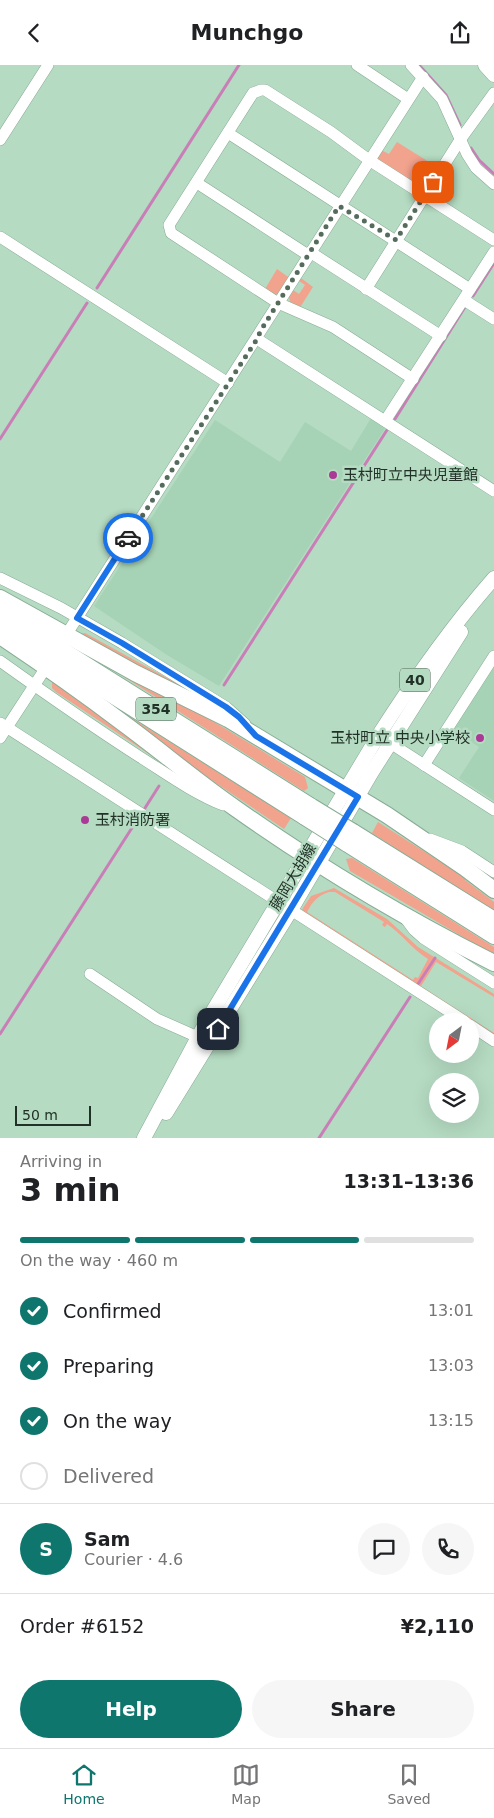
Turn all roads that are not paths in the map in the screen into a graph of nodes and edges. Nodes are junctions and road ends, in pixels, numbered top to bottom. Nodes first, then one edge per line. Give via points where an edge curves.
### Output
1 (48, 65) edge
2 (357, 65) edge
3 (411, 65) edge
4 (486, 65) edge
5 (494, 75) edge
6 (423, 77) junction
7 (494, 93) edge
8 (408, 99) junction
9 (228, 133) junction
10 (460, 140) junction
11 (0, 141) edge
12 (369, 161) junction
13 (197, 183) junction
14 (494, 184) edge
15 (424, 195) junction
16 (339, 206) junction
17 (0, 237) edge
18 (396, 240) junction
19 (494, 240) edge
20 (494, 252) edge
21 (309, 253) junction
22 (366, 289) junction
23 (470, 289) junction
24 (464, 300) junction
25 (278, 303) junction
26 (494, 319) edge
27 (441, 336) junction
28 (257, 339) junction
29 (413, 379) junction
30 (228, 383) junction
31 (386, 421) junction
32 (494, 491) edge
33 (0, 578) edge
34 (494, 578) edge
35 (0, 598) edge
36 (0, 611) edge
37 (77, 618) junction
38 (0, 624) edge
39 (68, 632) dead end
40 (0, 636) edge
41 (494, 656) edge
42 (0, 661) edge
43 (43, 671) dead end
44 (34, 686) junction
45 (3, 726) edge
46 (256, 736) junction
47 (0, 738) edge
48 (384, 739) junction
49 (424, 765) junction
50 (355, 798) junction
51 (234, 808) junction
52 (494, 810) edge
53 (309, 812) junction
54 (350, 837) junction
55 (421, 837) junction
56 (309, 855) junction
57 (494, 872) edge
58 (494, 891) edge
59 (285, 906) junction
60 (403, 914) junction
61 (494, 921) edge
62 (494, 937) edge
63 (494, 963) edge
64 (90, 974) dead end
65 (494, 983) edge
66 (452, 1013) edge
67 (479, 1031) edge
68 (203, 1041) junction
69 (494, 1041) edge
70 (144, 1138) edge
71 (149, 1138) edge

1 - 11 street
2 - 8 street
3 - 6 street
4 - 5 main road
6 - 8 street
6 - 10 street via 446,106
7 - 10 street
8 - 12 street
9 - 12 street via 253,93 265,89 332,131
9 - 13 street
9 - 16 street
10 - 14 street via 476,168
10 - 15 street
12 - 15 street
12 - 16 street
13 - 21 street
13 - 25 street via 169,225 170,233
15 - 18 street
15 - 19 street
16 - 18 street
16 - 21 street
17 - 30 street
18 - 22 street
18 - 23 street
20 - 23 street
21 - 22 street
21 - 25 street
22 - 27 street
23 - 24 street
24 - 26 street
24 - 27 street
25 - 28 street
25 - 29 street via 332,327
27 - 29 street
28 - 30 street
28 - 31 street
29 - 31 street
30 - 37 street
31 - 32 street
33 - 37 street
34 - 48 main road, 藤岡大胡線 / 40 via 454,641
34 - 48 main road, 藤岡大胡線 / 40 via 402,698
35 - 46 highway, 354
36 - 53 highway, 354
37 - 39 street
37 - 46 street via 226,707
38 - 53 highway, 354
40 - 51 highway, 354
41 - 49 street
42 - 44 street
43 - 44 street
44 - 45 street
44 - 51 street via 202,797
45 - 47 street
45 - 59 street
46 - 50 highway, 354
48 - 49 street
48 - 50 main road, 藤岡大胡線 / 40
49 - 52 street
50 - 55 highway, 354
50 - 56 main road, 藤岡大胡線 / 40
50 - 56 main road, 藤岡大胡線 / 40
51 - 56 highway, 354
53 - 54 highway, 354, bridge
54 - 61 highway, 354
54 - 62 highway, 354
55 - 57 street via 462,851
55 - 58 highway, 354
56 - 59 main road, 藤岡大胡線 / 40
56 - 60 highway, 354
59 - 66 street
59 - 68 main road, 藤岡大胡線 / 40
59 - 68 main road, 藤岡大胡線 / 40 via 259,952 216,1007
60 - 63 highway, 354
60 - 65 street via 422,938
64 - 68 street via 157,1019
67 - 69 street
68 - 70 main road, 藤岡大胡線 / 40
68 - 71 main road, 藤岡大胡線 / 40

